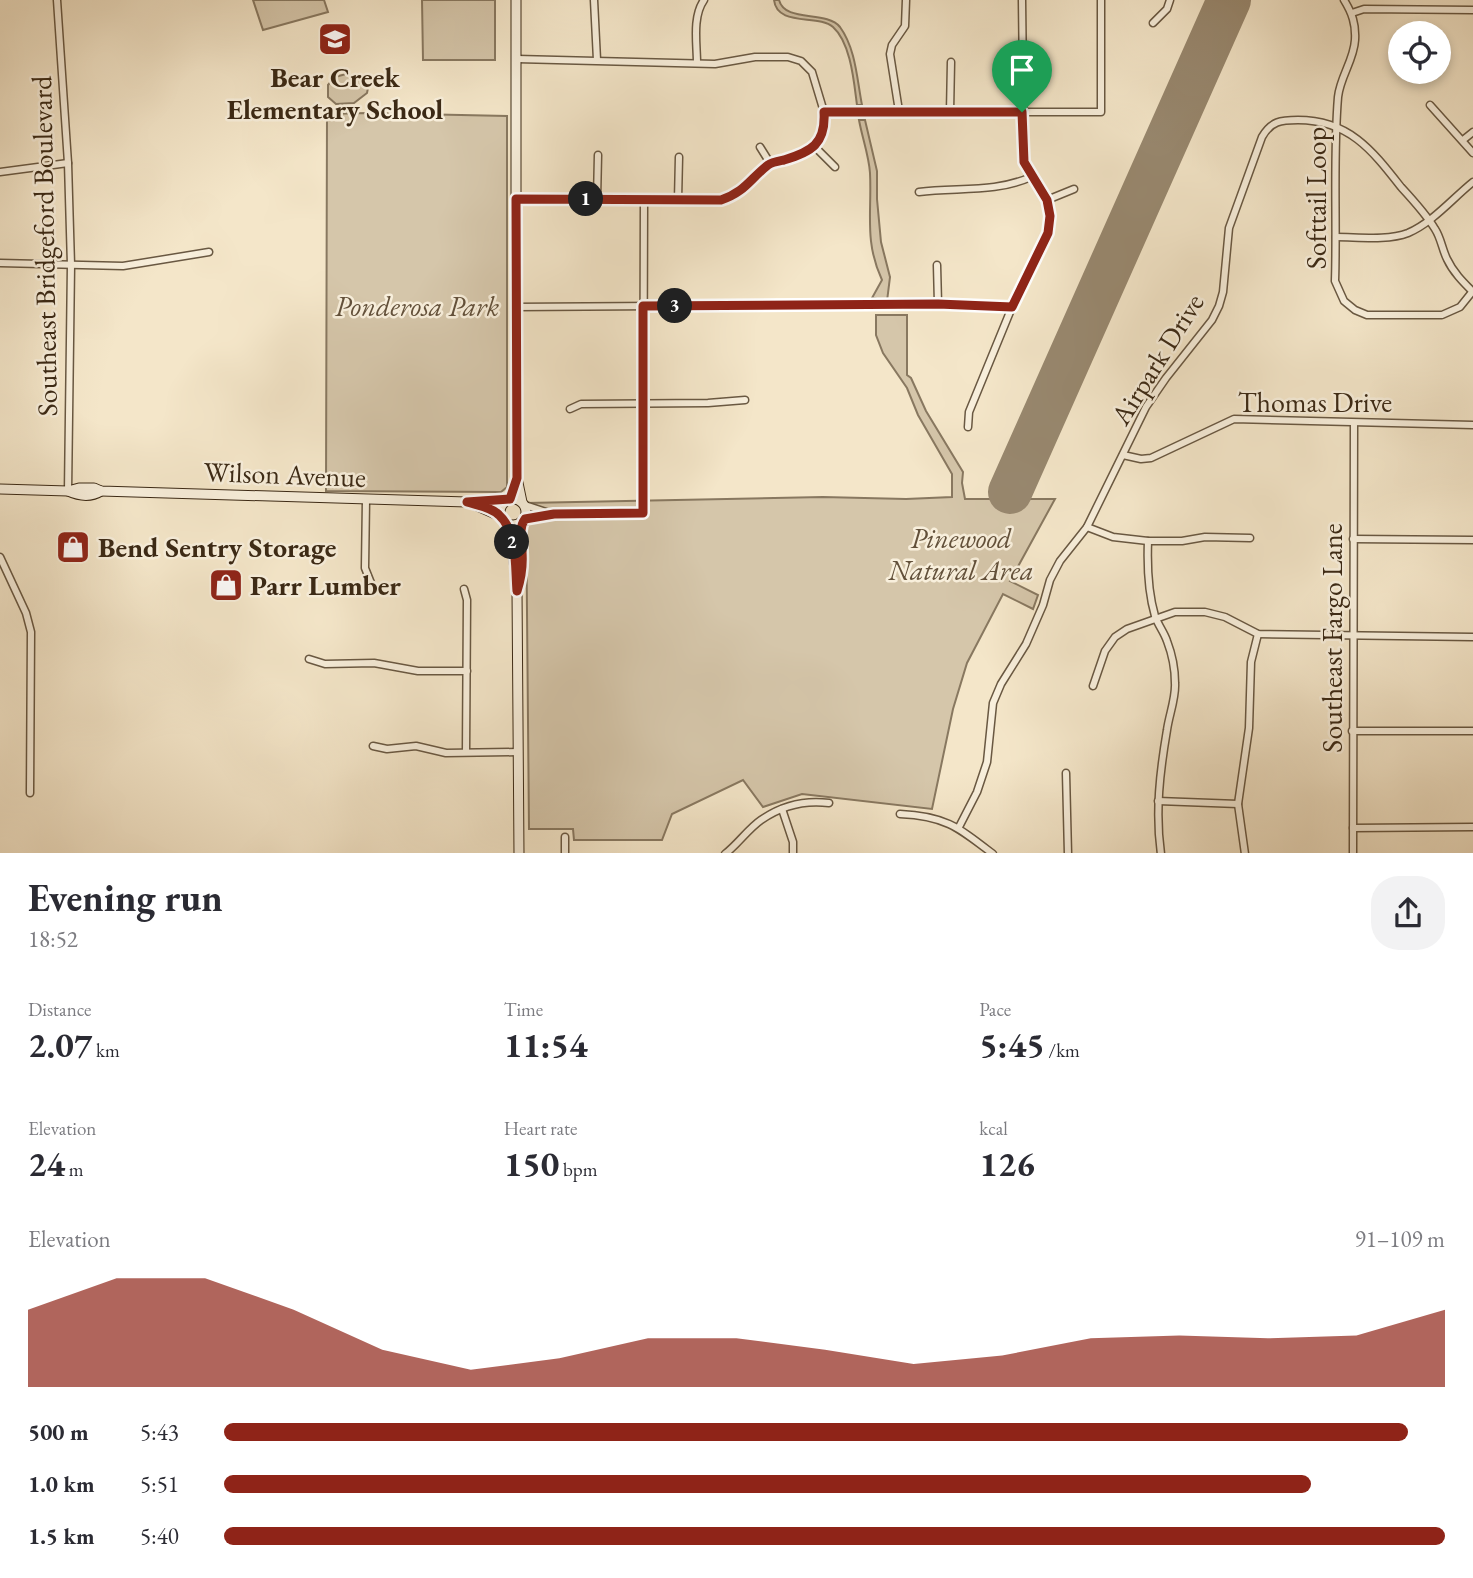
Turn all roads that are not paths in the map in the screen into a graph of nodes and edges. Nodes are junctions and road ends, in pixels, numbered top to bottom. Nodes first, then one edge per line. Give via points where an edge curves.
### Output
1 (57, 0) edge
2 (516, 0) edge
3 (594, 0) edge
4 (704, 0) edge
5 (906, 0) edge
6 (1023, 0) edge
7 (1101, 0) edge
8 (1170, 0) edge
9 (1344, 0) edge
10 (1473, 10) edge
11 (1352, 13) junction
12 (1153, 23) dead end
13 (517, 59) junction
14 (597, 60) junction
15 (951, 62) dead end
16 (697, 63) junction
17 (1430, 104) dead end
18 (899, 111) junction
19 (824, 112) junction
20 (950, 112) junction
21 (1022, 112) junction
22 (1337, 126) junction
23 (1473, 132) edge
24 (1463, 141) junction
25 (814, 146) junction
26 (760, 147) dead end
27 (1473, 153) edge
28 (598, 155) dead end
29 (679, 157) dead end
30 (68, 163) junction
31 (770, 163) junction
32 (835, 167) dead end
33 (0, 172) edge
34 (1031, 177) junction
35 (1473, 181) edge
36 (1074, 189) dead end
37 (919, 191) dead end
38 (516, 199) junction
39 (597, 200) junction
40 (644, 200) junction
41 (678, 200) junction
42 (1047, 200) junction
43 (1429, 220) junction
44 (1336, 237) junction
45 (209, 252) dead end
46 (0, 263) edge
47 (937, 264) dead end
48 (71, 265) junction
49 (1473, 292) edge
50 (938, 304) junction
51 (643, 306) junction
52 (515, 307) junction
53 (1012, 307) junction
54 (745, 400) dead end
55 (643, 403) junction
56 (570, 409) dead end
57 (1354, 423) junction
58 (1473, 425) edge
59 (968, 427) dead end
60 (1123, 456) junction
61 (517, 478) junction
62 (0, 489) edge
63 (68, 491) junction
64 (366, 500) junction
65 (508, 500) junction
66 (467, 502) junction
67 (523, 504) junction
68 (554, 514) junction
69 (503, 519) junction
70 (523, 521) junction
71 (1087, 527) junction
72 (1250, 538) dead end
73 (1353, 539) junction
74 (1473, 540) edge
75 (1148, 541) junction
76 (0, 557) edge
77 (371, 583) dead end
78 (464, 589) dead end
79 (517, 591) junction
80 (1156, 618) junction
81 (1258, 634) junction
82 (1353, 636) junction
83 (1473, 637) edge
84 (309, 659) dead end
85 (467, 671) junction
86 (1093, 686) dead end
87 (1352, 731) junction
88 (1473, 731) edge
89 (373, 746) dead end
90 (466, 752) junction
91 (517, 752) junction
92 (1066, 773) dead end
93 (30, 793) dead end
94 (1158, 801) junction
95 (829, 803) dead end
96 (1238, 804) junction
97 (782, 809) junction
98 (900, 814) dead end
99 (959, 827) junction
100 (1473, 827) edge
101 (1353, 828) junction
102 (565, 837) dead end
103 (519, 853) edge
104 (565, 853) edge
105 (725, 853) edge
106 (793, 853) edge
107 (992, 853) edge
108 (1068, 853) edge
109 (1161, 853) edge
110 (1245, 853) edge
111 (1353, 853) edge

1 - 30 street, Southeast Bridgeford Boulevard
2 - 13 main road
3 - 14 street
4 - 16 street via 697,21
5 - 18 street via 905,26 890,54
6 - 21 street
7 - 21 street via 1101,112
8 - 12 street
9 - 11 street, Softtail Loop
10 - 11 street via 1364,9
11 - 22 street, Softtail Loop via 1355,41 1338,93
13 - 14 street
13 - 38 main road
14 - 16 street
15 - 20 street
16 - 19 street via 794,58 812,72
17 - 24 street
18 - 19 street
18 - 20 street
19 - 25 street via 822,133
20 - 21 street
21 - 34 street via 1024,162
22 - 43 street, Airpark Drive via 1369,148
22 - 44 street, Softtail Loop
22 - 60 street, Airpark Drive via 1295,120 1268,127 1230,228 1219,306 1146,407
23 - 24 street
24 - 27 street
25 - 31 street via 807,153
25 - 32 street
26 - 31 street
28 - 39 street
29 - 41 street
30 - 33 street
30 - 48 street, Southeast Bridgeford Boulevard
31 - 41 street via 733,196
34 - 37 street via 1012,186
34 - 42 street
35 - 43 street
36 - 42 street
38 - 39 street
38 - 52 main road
39 - 40 street
40 - 41 street
40 - 51 street
42 - 53 street via 1048,233
43 - 44 street via 1392,237
43 - 49 street, Airpark Drive via 1446,258
44 - 49 street, Softtail Loop via 1335,281 1354,310 1367,315 1441,315 1460,307
45 - 48 street via 123,266
46 - 48 street
47 - 50 street
48 - 63 street, Southeast Bridgeford Boulevard
50 - 51 street
50 - 53 street
51 - 52 street
51 - 55 street
52 - 61 main road
53 - 59 street via 969,412
54 - 55 street
55 - 56 street via 581,404
55 - 68 street via 643,513
57 - 58 street, Thomas Drive
57 - 60 street, Thomas Drive via 1234,419 1152,458
57 - 73 street, Southeast Fargo Lane
60 - 71 street, Airpark Drive
61 - 65 main road
61 - 67 main road
62 - 63 main road, Wilson Avenue
63 - 64 main road, Wilson Avenue via 86,488
64 - 66 main road, Wilson Avenue
64 - 77 street via 365,568
65 - 66 main road, Wilson Avenue
65 - 67 main road
65 - 69 main road via 501,508
66 - 69 main road, Wilson Avenue
67 - 68 street
67 - 70 main road
68 - 70 street
69 - 70 main road via 513,526
69 - 79 main road via 512,540
70 - 79 main road
71 - 75 street via 1113,537
71 - 99 street, Airpark Drive via 1060,561 1026,644 1001,684 993,703 987,762
72 - 75 street
73 - 74 street
73 - 82 street, Southeast Fargo Lane
75 - 80 street via 1147,566
76 - 93 street via 31,632
78 - 85 street
79 - 91 main road
80 - 81 street via 1175,612 1205,612
80 - 86 street via 1115,637
80 - 94 street via 1175,667
81 - 82 street
81 - 96 street via 1251,662 1249,728
82 - 83 street
82 - 87 street, Southeast Fargo Lane
84 - 85 street via 325,664
85 - 90 street
87 - 88 street
87 - 101 street, Southeast Fargo Lane
89 - 90 street
90 - 91 street
91 - 103 main road
92 - 108 street
94 - 96 street
94 - 109 street
95 - 97 street via 800,802
96 - 110 street
97 - 105 street via 761,820
97 - 106 street
98 - 99 street via 939,818
99 - 107 street
100 - 101 street
101 - 111 street, Southeast Fargo Lane
102 - 104 street

